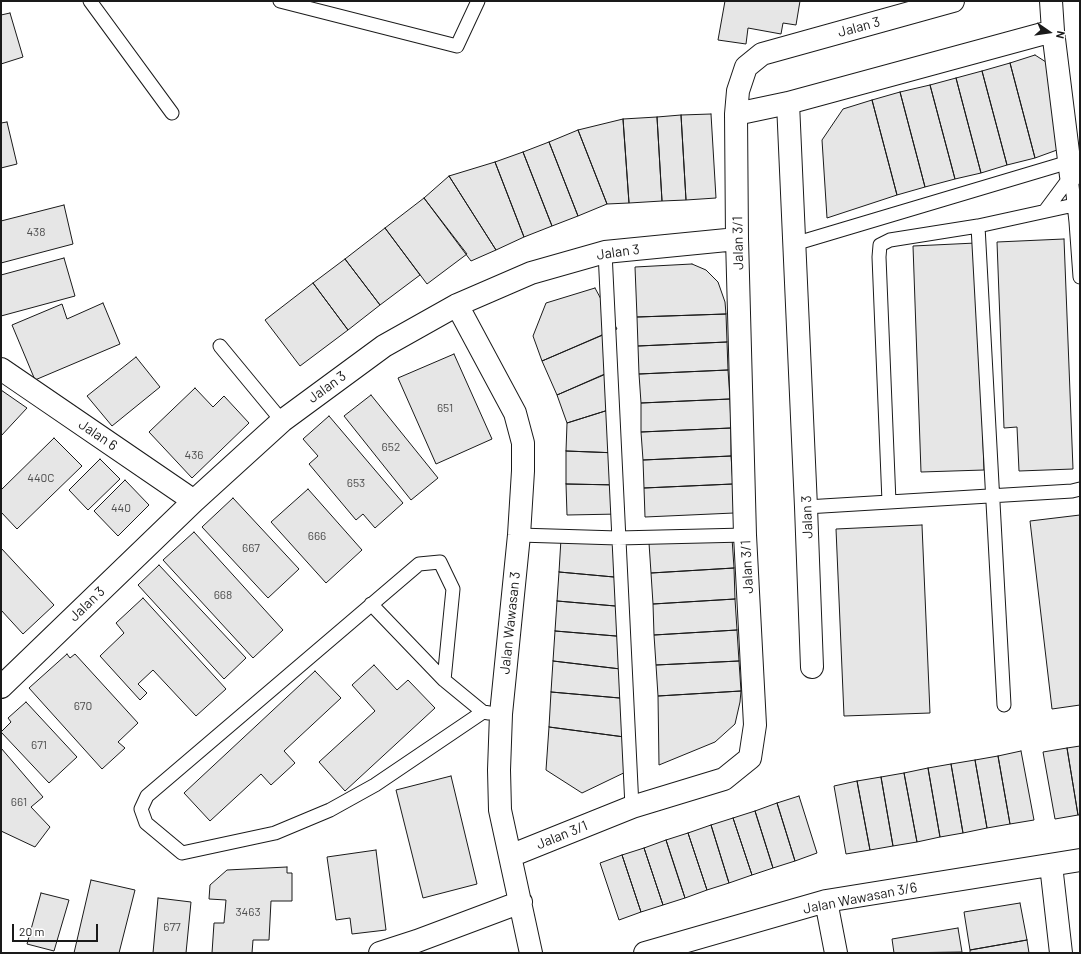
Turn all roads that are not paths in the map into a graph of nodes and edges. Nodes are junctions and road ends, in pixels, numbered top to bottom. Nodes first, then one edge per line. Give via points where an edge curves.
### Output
1 (90, 1) edge
2 (280, 1) edge
3 (478, 1) edge
4 (953, 1) edge
5 (1051, 1) edge
6 (1053, 31) junction
7 (788, 103) junction
8 (172, 113) dead end
9 (736, 114) junction
10 (1070, 169) junction
11 (1074, 205) junction
12 (1045, 211) junction
13 (978, 226) junction
14 (737, 239) junction
15 (794, 244) junction
16 (605, 252) junction
17 (1080, 277) edge
18 (457, 305) junction
19 (220, 346) dead end
20 (1, 369) edge
21 (282, 420) junction
22 (1080, 489) edge
23 (993, 496) junction
24 (194, 501) junction
25 (889, 502) junction
26 (806, 507) junction
27 (519, 535) junction
28 (745, 535) junction
29 (618, 538) junction
30 (371, 604) junction
31 (812, 667) dead end
32 (444, 680) junction
33 (1, 688) edge
34 (1004, 705) dead end
35 (492, 713) junction
36 (632, 807) junction
37 (510, 856) junction
38 (1080, 860) edge
39 (1052, 865) junction
40 (826, 901) junction
41 (521, 902) junction
42 (380, 953) edge
43 (531, 953) edge
44 (644, 953) edge
45 (836, 953) edge
46 (1061, 953) edge

1 - 8 lane
2 - 3 lane via 457,46
4 - 9 street, Jalan 3 via 762,54 746,67 738,91
5 - 6 street
6 - 7 street
6 - 10 street
7 - 9 street
7 - 15 street, Jalan 3
9 - 14 street, Jalan 3/1
10 - 11 lane
10 - 12 lane
10 - 15 lane
11 - 12 lane
11 - 17 lane
12 - 13 lane
13 - 23 lane
13 - 25 lane via 890,240 880,245
14 - 16 street, Jalan 3
14 - 28 street, Jalan 3/1
15 - 26 street, Jalan 3
16 - 18 street, Jalan 3 via 531,273
16 - 29 lane
18 - 21 street, Jalan 3 via 384,346
18 - 27 street, Jalan Wawasan 3 via 515,413 523,443 524,471
19 - 21 lane
20 - 24 street, Jalan 6
21 - 24 street, Jalan 3
22 - 23 lane
23 - 25 lane
23 - 34 lane
24 - 33 street, Jalan 3
25 - 26 lane
26 - 31 street, Jalan 3
27 - 29 lane
27 - 35 street, Jalan Wawasan 3
28 - 29 lane
28 - 36 street, Jalan 3/1 via 755,725 750,758 724,779
29 - 36 lane
30 - 32 lane
30 - 32 lane via 419,564 440,562 453,589
30 - 35 lane via 147,796 141,809 146,823 182,853 275,833 330,810
32 - 35 lane
35 - 37 street, Jalan Wawasan 3 via 499,770 500,810
36 - 37 street, Jalan 3/1
37 - 41 street, Jalan Wawasan 3
38 - 39 street, Jalan Wawasan 3/6
39 - 40 street, Jalan Wawasan 3/6
39 - 46 street
40 - 44 street, Jalan Wawasan 3/6
40 - 45 street
41 - 42 street
41 - 43 street, Jalan Wawasan 3

